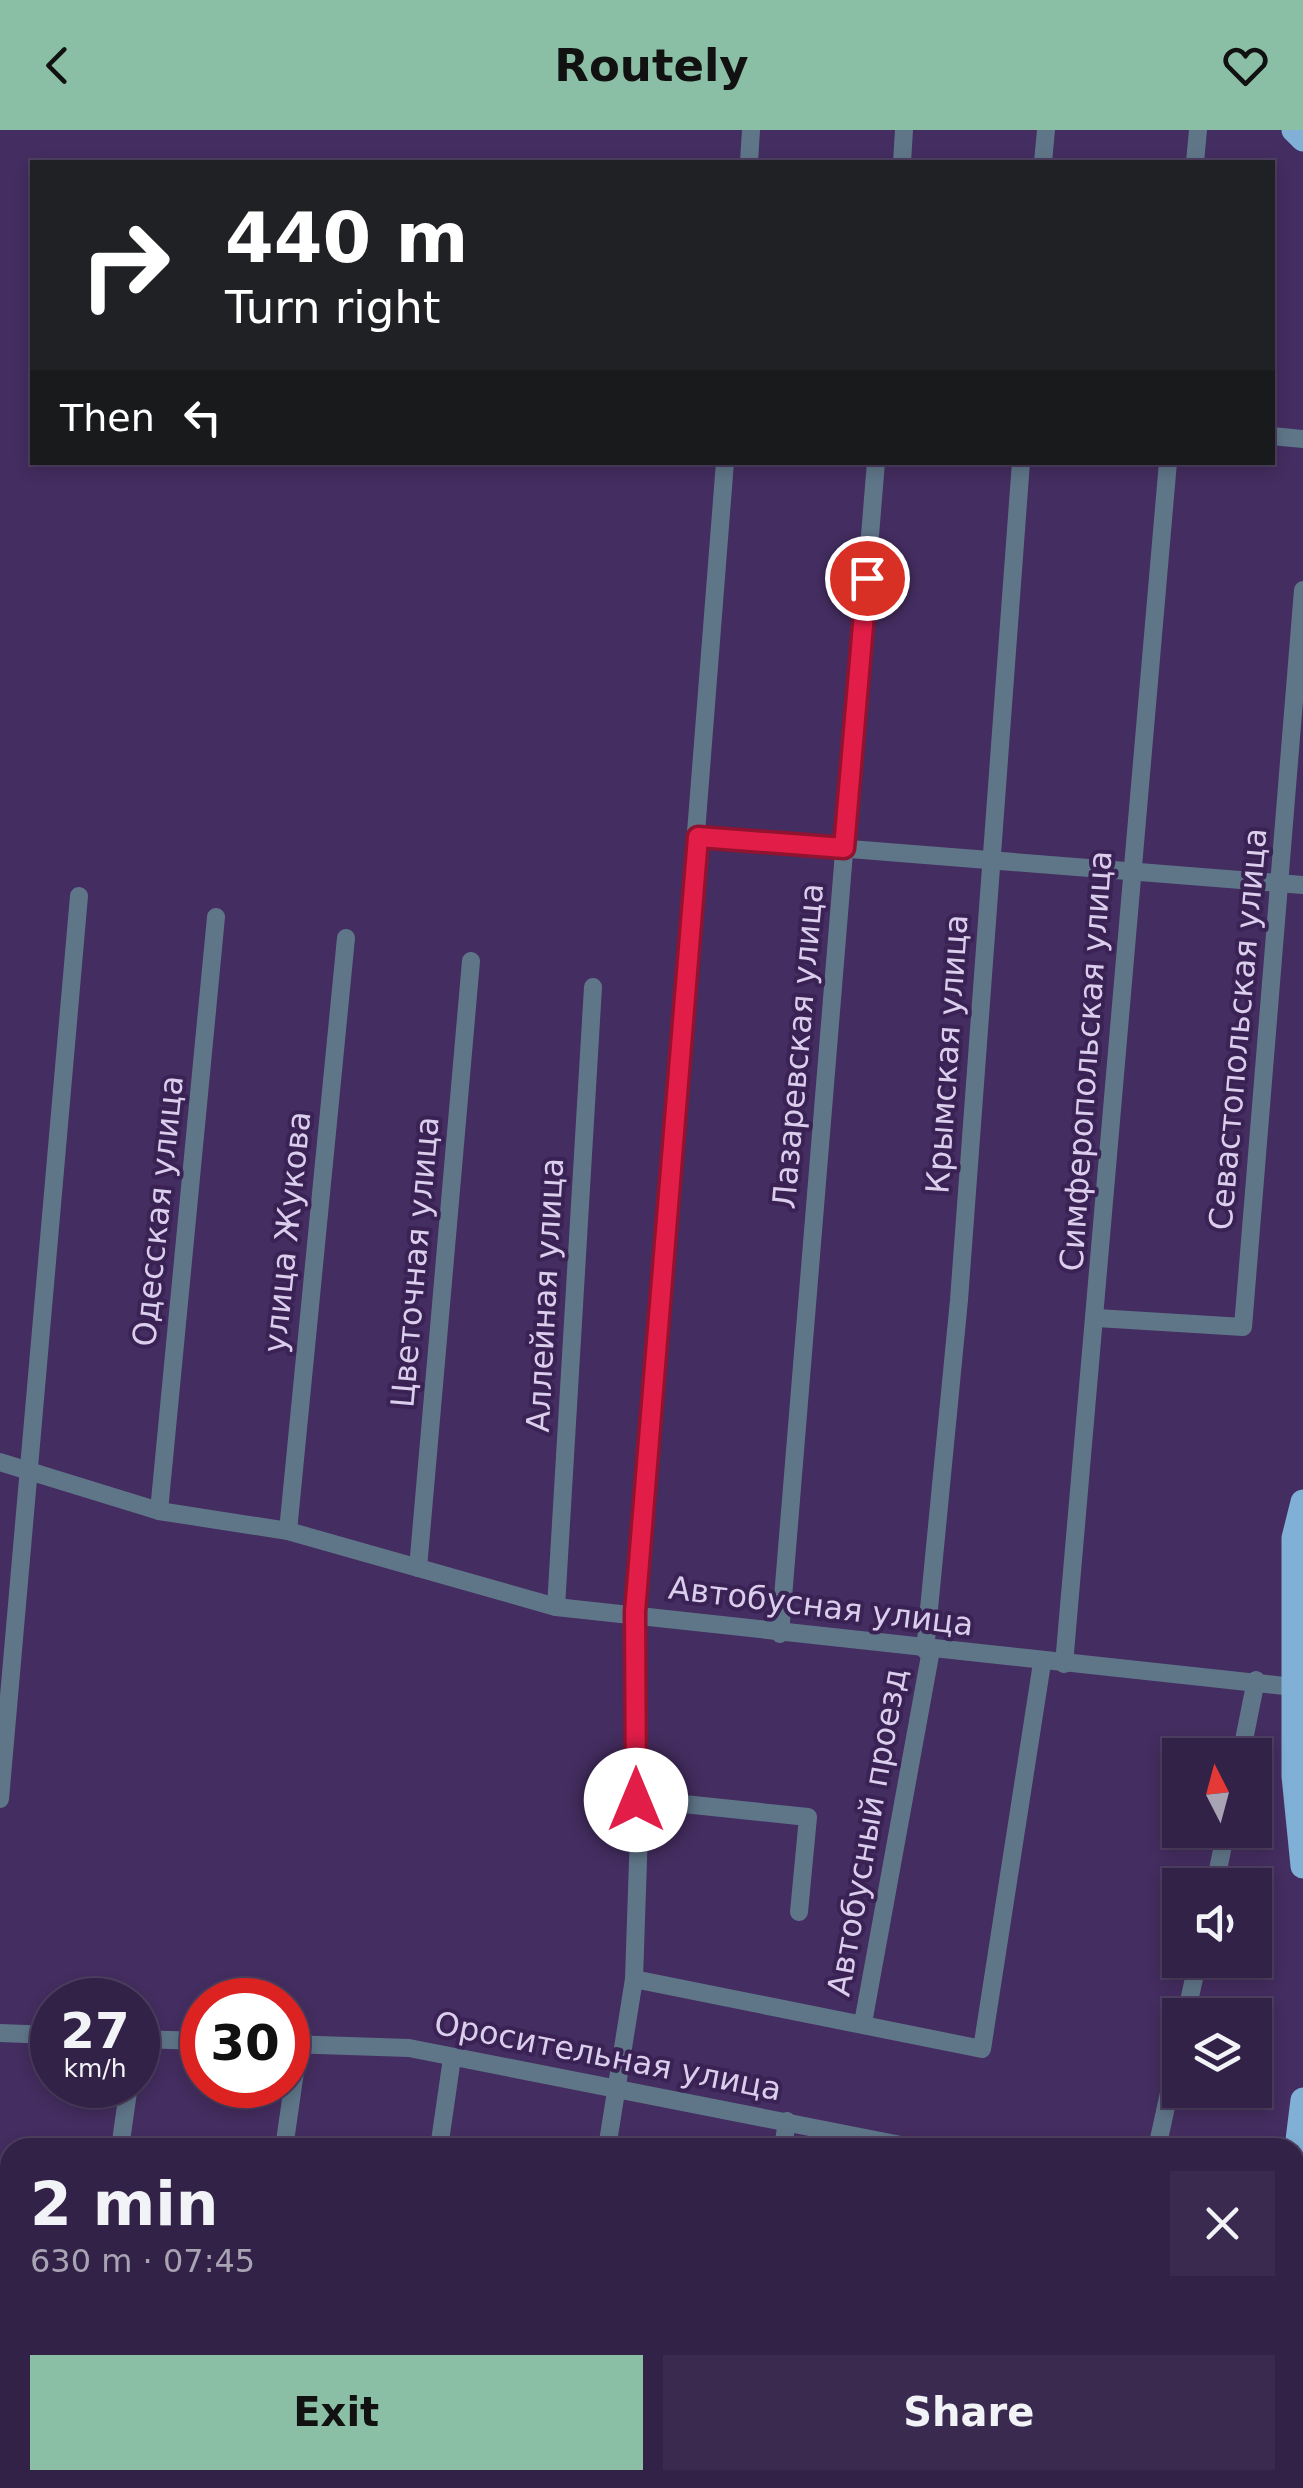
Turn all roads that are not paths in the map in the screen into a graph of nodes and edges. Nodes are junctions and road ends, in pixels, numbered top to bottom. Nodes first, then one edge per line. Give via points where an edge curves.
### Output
1 (751, 130) edge
2 (904, 130) edge
3 (1046, 130) edge
4 (1198, 130) edge
5 (1294, 130) edge
6 (1303, 139) edge
7 (749, 160) edge
8 (902, 160) edge
9 (1044, 160) edge
10 (1195, 160) edge
11 (1275, 436) edge
12 (1303, 439) edge
13 (725, 465) edge
14 (876, 465) edge
15 (1021, 465) edge
16 (1168, 465) edge
17 (1303, 590) edge
18 (698, 837) junction
19 (844, 848) junction
20 (992, 860) junction
21 (1130, 871) junction
22 (1280, 883) junction
23 (1303, 885) edge
24 (79, 896) dead end
25 (216, 917) dead end
26 (346, 938) dead end
27 (471, 962) dead end
28 (593, 987) dead end
29 (1097, 1318) junction
30 (0, 1462) edge
31 (26, 1468) junction
32 (1303, 1502) edge
33 (159, 1511) junction
34 (288, 1532) junction
35 (418, 1568) junction
36 (556, 1607) junction
37 (635, 1612) junction
38 (780, 1634) junction
39 (928, 1650) junction
40 (1042, 1663) junction
41 (1064, 1664) junction
42 (1256, 1680) junction
43 (1298, 1686) edge
44 (1244, 1738) edge
45 (1298, 1776) edge
46 (0, 1799) edge
47 (636, 1800) junction
48 (1303, 1866) edge
49 (799, 1912) dead end
50 (634, 1979) junction
51 (863, 2024) junction
52 (0, 2033) edge
53 (30, 2034) edge
54 (310, 2045) edge
55 (452, 2058) junction
56 (615, 2089) junction
57 (1303, 2100) edge
58 (126, 2108) edge
59 (287, 2108) edge
60 (1166, 2108) edge
61 (787, 2121) junction
62 (1301, 2136) edge
63 (121, 2138) edge
64 (285, 2138) edge
65 (440, 2138) edge
66 (608, 2138) edge
67 (784, 2138) edge
68 (868, 2138) edge
69 (1159, 2138) edge

1 - 7 street
2 - 8 street
3 - 9 street
4 - 10 street
5 - 6 main road
11 - 12 street
13 - 18 street
14 - 19 street, Лазаревская улица
15 - 20 street, Крымская улица
16 - 21 street, Симферопольская улица
17 - 22 street, Севастопольская улица
18 - 19 street
18 - 37 street
19 - 20 street
19 - 38 street, Лазаревская улица
20 - 21 street
20 - 39 street, Крымская улица
21 - 22 street
21 - 29 street, Симферопольская улица
22 - 23 street
22 - 29 street, Севастопольская улица via 1243,1327
24 - 31 street
25 - 33 street, Одесская улица
26 - 34 street, улица Жукова
27 - 35 street, Цветочная улица
28 - 36 street, Аллейная улица
29 - 41 street, Симферопольская улица
30 - 31 street, Автобусная улица
31 - 33 street, Автобусная улица
31 - 46 street
32 - 43 main road via 1294,1538
33 - 34 street, Автобусная улица
34 - 35 street, Автобусная улица
35 - 36 street, Автобусная улица
36 - 37 street, Автобусная улица
37 - 38 street, Автобусная улица
37 - 47 street
38 - 39 street, Автобусная улица
39 - 40 street, Автобусная улица
39 - 51 street, Автобусный проезд
40 - 41 street, Автобусная улица
40 - 51 street via 982,2050
41 - 42 street, Автобусная улица
42 - 43 street, Автобусная улица
42 - 44 street
43 - 45 main road
45 - 48 main road
47 - 49 street via 808,1817
47 - 50 street
50 - 51 street
50 - 56 street
52 - 53 street
54 - 55 street, Оросительная улица via 409,2048
55 - 56 street, Оросительная улица
55 - 65 street
56 - 61 street, Оросительная улица
56 - 66 street
57 - 62 main road
58 - 63 street
59 - 64 street
60 - 69 street
61 - 67 street
61 - 68 street, Оросительная улица

